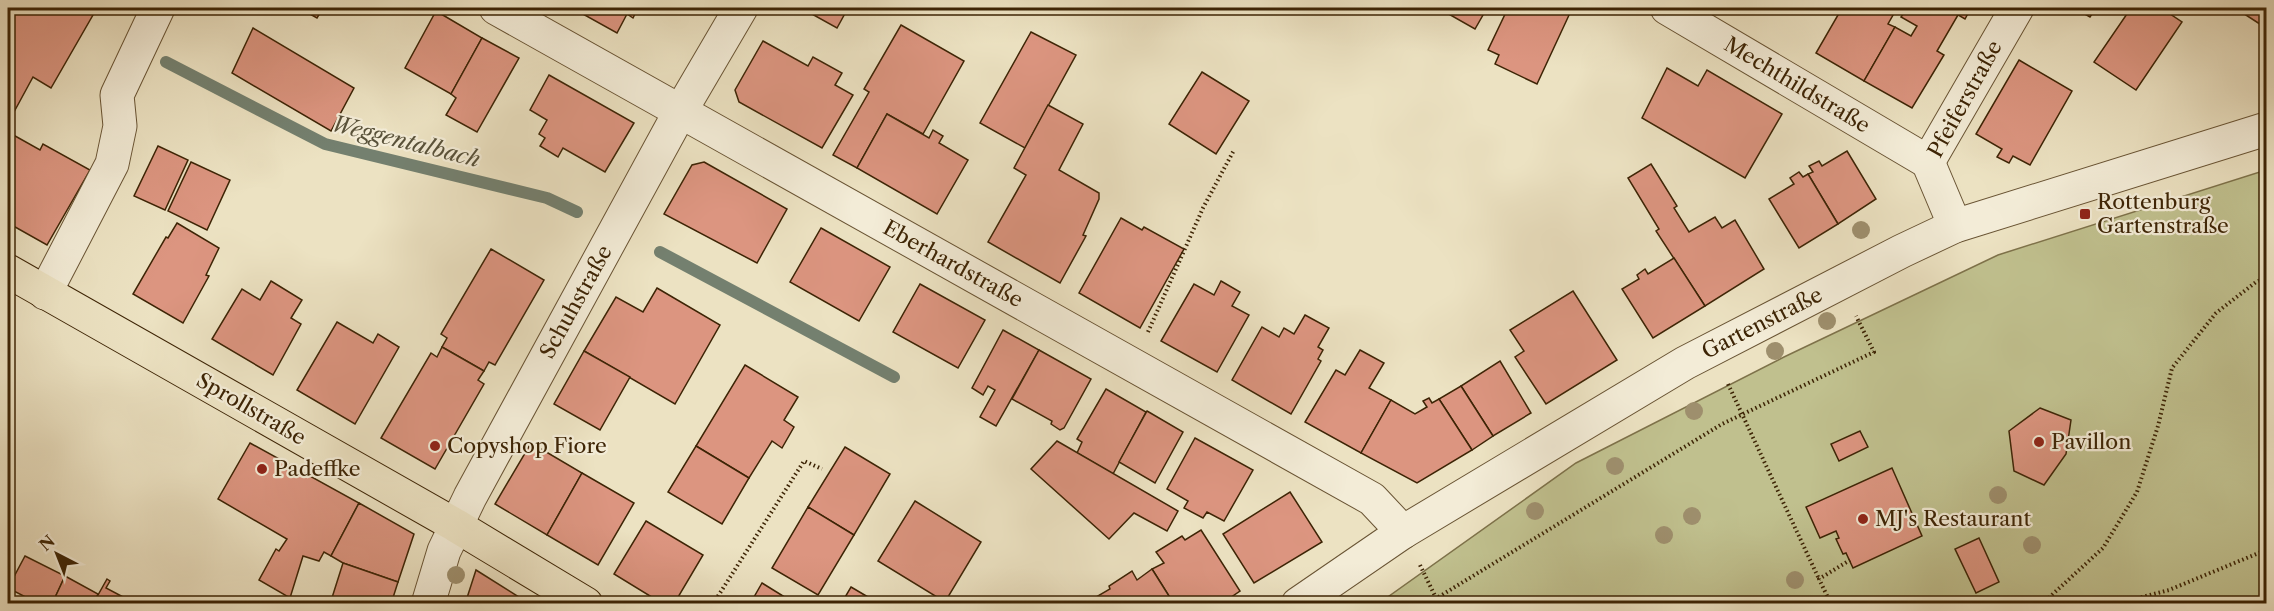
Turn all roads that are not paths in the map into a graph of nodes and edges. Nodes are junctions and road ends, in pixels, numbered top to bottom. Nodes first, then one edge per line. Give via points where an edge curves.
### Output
1 (158, 8) edge
2 (496, 8) edge
3 (741, 8) edge
4 (1667, 8) edge
5 (2017, 8) edge
6 (680, 112) junction
7 (2266, 129) edge
8 (1928, 162) junction
9 (1955, 226) junction
10 (8, 271) edge
11 (45, 293) junction
12 (456, 525) junction
13 (1403, 532) junction
14 (428, 603) edge
15 (586, 603) edge
16 (1298, 603) edge

1 - 11 street via 117,95 120,126 112,164
2 - 6 street, Eberhardstraße
3 - 6 street, Schuhstraße
4 - 8 street, Mechthildstraße
5 - 8 street, Pfeiferstraße
6 - 12 street, Schuhstraße
6 - 13 street, Eberhardstraße via 1372,499
7 - 9 street, Gartenstraße
8 - 9 street, Pfeiferstraße
9 - 13 street, Gartenstraße via 1685,363
10 - 11 main road, Sprollstraße
11 - 12 main road, Sprollstraße
12 - 14 street, Schuhstraße
12 - 15 main road, Sprollstraße
13 - 16 street, Gartenstraße

